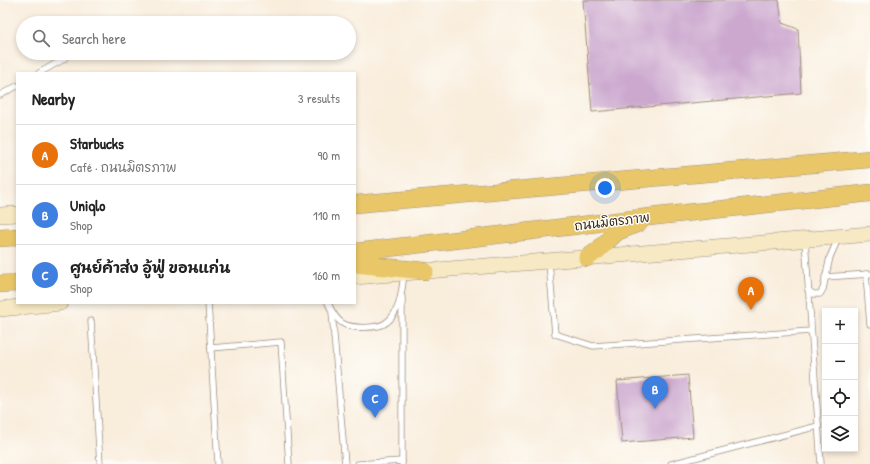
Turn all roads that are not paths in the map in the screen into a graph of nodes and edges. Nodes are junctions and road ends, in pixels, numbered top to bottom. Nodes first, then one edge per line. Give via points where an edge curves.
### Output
1 (62, 60) edge
2 (41, 72) edge
3 (16, 87) edge
4 (0, 95) edge
5 (870, 159) edge
6 (870, 193) edge
7 (356, 204) edge
8 (16, 214) edge
9 (0, 215) edge
10 (658, 216) junction
11 (870, 234) edge
12 (16, 237) edge
13 (840, 237) junction
14 (0, 238) edge
15 (805, 240) junction
16 (356, 252) edge
17 (587, 258) junction
18 (548, 261) junction
19 (356, 264) edge
20 (425, 271) junction
21 (404, 273) junction
22 (868, 274) edge
23 (356, 277) edge
24 (826, 277) junction
25 (16, 283) edge
26 (0, 284) edge
27 (808, 290) junction
28 (402, 297) junction
29 (50, 304) edge
30 (208, 304) edge
31 (328, 304) edge
32 (0, 309) edge
33 (332, 312) junction
34 (91, 321) dead end
35 (870, 324) edge
36 (811, 331) junction
37 (211, 348) junction
38 (818, 426) junction
39 (402, 462) edge
40 (100, 464) edge
41 (218, 464) edge
42 (289, 464) edge
43 (345, 464) edge
44 (358, 464) edge
45 (671, 464) edge
46 (821, 464) edge

1 - 2 lane
3 - 4 lane
5 - 7 main road
6 - 10 main road, ถนนมิตรภาพ
8 - 9 main road
10 - 16 main road, ถนนมิตรภาพ
10 - 17 main road via 618,232
11 - 13 main road
12 - 14 main road
13 - 15 main road
13 - 24 lane via 830,257
15 - 17 main road
15 - 27 lane
17 - 18 main road
18 - 20 main road
18 - 36 lane via 556,334 593,346
19 - 20 main road
20 - 21 main road
21 - 23 main road
21 - 28 lane
22 - 24 lane
22 - 35 lane
24 - 27 lane via 820,294 813,294
25 - 26 main road
27 - 36 lane
28 - 33 lane via 387,322 369,328 343,323
28 - 39 lane
29 - 32 main road
30 - 37 lane
31 - 33 lane
33 - 43 lane
34 - 40 lane
36 - 38 lane
37 - 41 lane
37 - 42 lane via 281,342
38 - 45 lane
38 - 46 lane
39 - 44 lane

